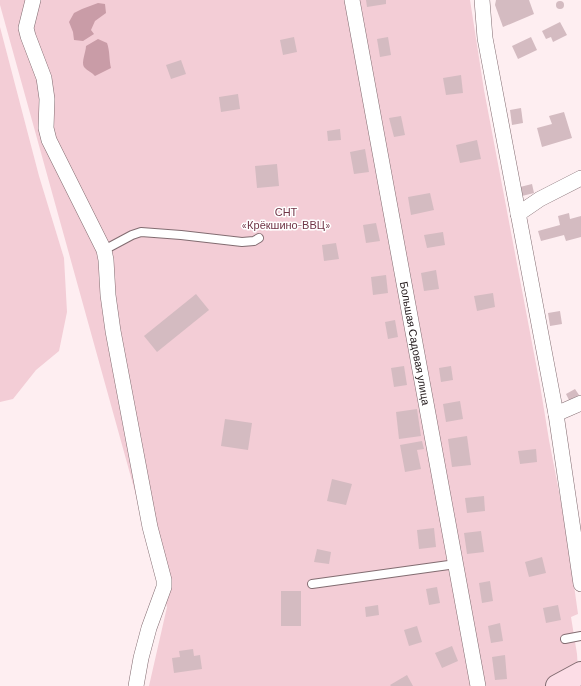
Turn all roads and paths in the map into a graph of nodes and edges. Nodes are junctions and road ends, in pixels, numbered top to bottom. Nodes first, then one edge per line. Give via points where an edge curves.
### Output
1 (33, 0) edge
2 (352, 0) edge
3 (482, 0) edge
4 (581, 178) edge
5 (518, 214) junction
6 (259, 238) dead end
7 (104, 250) junction
8 (581, 403) edge
9 (556, 414) junction
10 (456, 564) junction
11 (312, 584) dead end
12 (581, 584) edge
13 (581, 636) edge
14 (565, 639) dead end
15 (581, 673) edge
16 (136, 686) edge
17 (478, 686) edge
18 (557, 686) edge

1 - 7 street via 26,28 44,78 47,99 46,128 49,140
2 - 10 street, Большая Садовая улица
3 - 5 street via 486,44
4 - 5 street via 540,199
5 - 9 street
6 - 7 lane via 242,242 141,232 132,234
7 - 16 street via 113,331 150,527 164,580 141,658
8 - 9 street
9 - 12 street
10 - 11 lane
10 - 17 street, Большая Садовая улица
13 - 14 lane
15 - 18 main road

